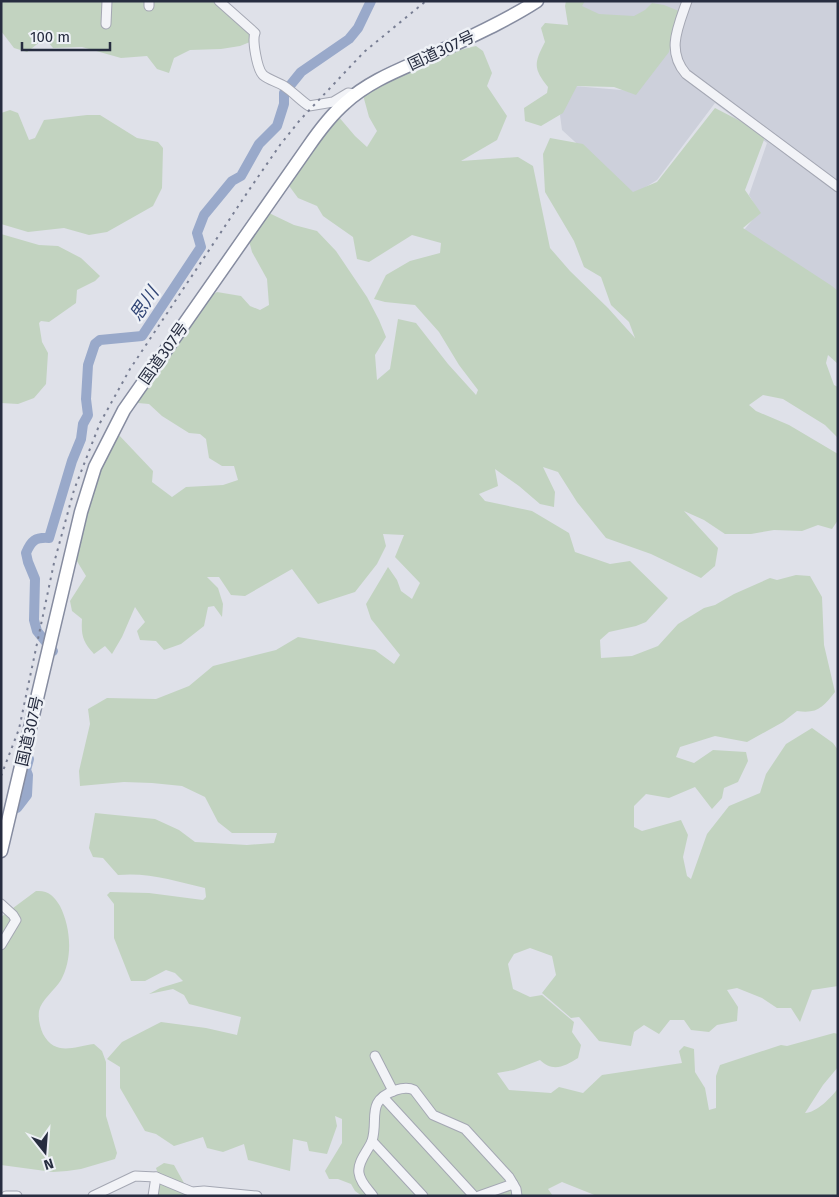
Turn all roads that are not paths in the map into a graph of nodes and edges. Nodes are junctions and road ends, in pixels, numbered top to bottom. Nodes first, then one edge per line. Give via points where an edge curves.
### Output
1 (107, 1) edge
2 (219, 1) edge
3 (537, 1) edge
4 (687, 1) edge
5 (106, 24) dead end
6 (356, 94) junction
7 (838, 187) edge
8 (1, 851) edge
9 (1, 904) edge
10 (1, 945) edge
11 (375, 1056) dead end
12 (393, 1091) junction
13 (383, 1097) junction
14 (372, 1141) junction
15 (156, 1177) junction
16 (513, 1184) junction
17 (192, 1194) edge
18 (225, 1194) edge
19 (97, 1195) edge
20 (6, 1196) edge
21 (17, 1196) edge
22 (153, 1196) edge
23 (257, 1196) edge
24 (373, 1196) edge
25 (423, 1196) edge
26 (474, 1196) edge
27 (479, 1196) edge
28 (517, 1196) edge

1 - 5 street
2 - 6 street via 255,33 253,38 265,77 287,88 309,106 333,102 348,93
3 - 6 highway, 国道307号 via 487,29 380,78
4 - 7 street via 674,48 681,68
6 - 8 highway, 国道307号 via 318,132 124,410 102,451 88,487
9 - 10 street via 16,920
11 - 12 street
12 - 13 street
12 - 16 street via 411,1088 433,1115 465,1128
13 - 14 street via 374,1108
13 - 26 street
14 - 24 street via 358,1170
14 - 25 street
15 - 17 street
15 - 19 street via 135,1176
15 - 22 street
16 - 27 street
16 - 28 street
17 - 18 street
18 - 23 street
20 - 21 street

